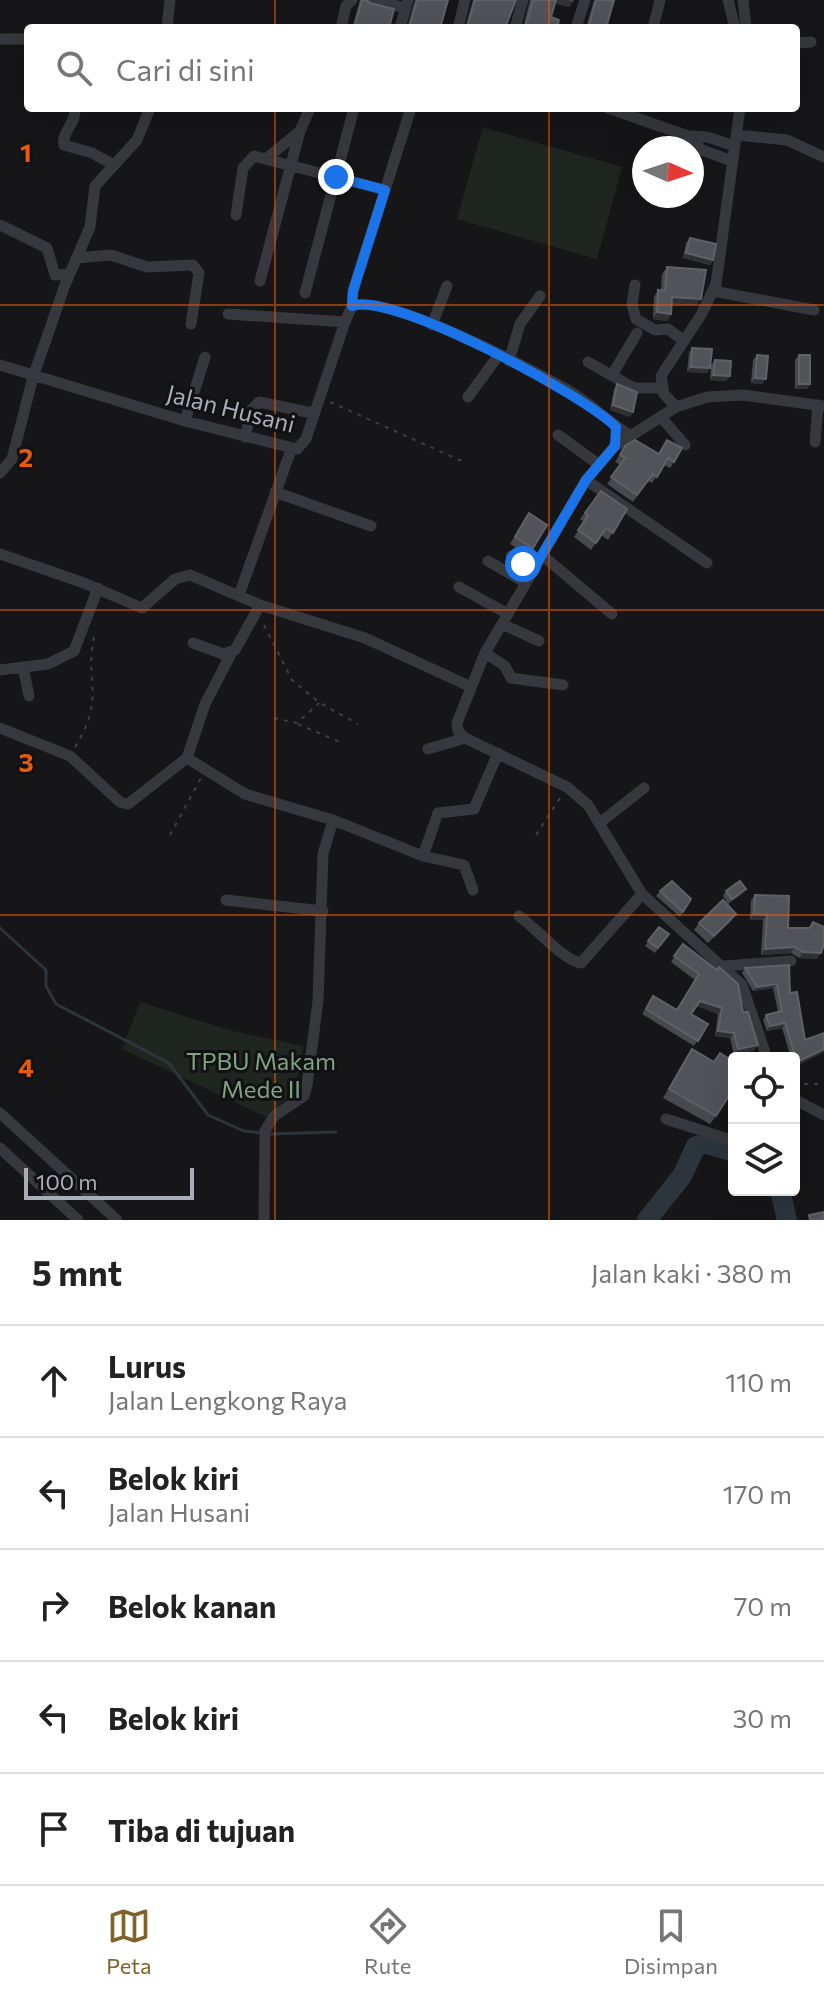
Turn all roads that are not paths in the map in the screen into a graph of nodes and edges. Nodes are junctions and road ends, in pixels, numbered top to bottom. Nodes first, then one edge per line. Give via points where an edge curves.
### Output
1 (170, 0) edge
2 (352, 0) edge
3 (369, 0) edge
4 (465, 0) edge
5 (523, 0) edge
6 (585, 0) edge
7 (660, 0) edge
8 (728, 0) edge
9 (743, 0) edge
10 (407, 4) edge
11 (167, 24) edge
12 (342, 24) edge
13 (401, 24) edge
14 (459, 24) edge
15 (516, 24) edge
16 (577, 24) edge
17 (654, 24) edge
18 (734, 24) edge
19 (746, 24) edge
20 (0, 39) edge
21 (24, 39) edge
22 (811, 42) dead end
23 (800, 43) edge
24 (75, 112) edge
25 (148, 112) edge
26 (308, 112) edge
27 (353, 112) edge
28 (410, 112) edge
29 (631, 112) edge
30 (740, 112) edge
31 (300, 131) junction
32 (688, 136) edge
33 (704, 137) edge
34 (736, 140) junction
35 (704, 151) edge
36 (824, 157) edge
37 (267, 158) junction
38 (732, 161) junction
39 (114, 165) junction
40 (291, 166) junction
41 (336, 177) junction
42 (385, 190) junction
43 (236, 215) dead end
44 (0, 225) edge
45 (76, 258) junction
46 (69, 274) junction
47 (260, 281) dead end
48 (635, 285) dead end
49 (447, 286) dead end
50 (713, 291) junction
51 (305, 293) dead end
52 (540, 296) dead end
53 (352, 306) junction
54 (814, 310) dead end
55 (228, 314) dead end
56 (345, 322) junction
57 (191, 324) dead end
58 (432, 325) junction
59 (637, 333) dead end
60 (684, 341) junction
61 (205, 357) dead end
62 (504, 358) junction
63 (588, 362) dead end
64 (0, 365) edge
65 (612, 375) junction
66 (33, 377) junction
67 (661, 388) junction
68 (468, 397) dead end
69 (821, 405) edge
70 (676, 407) junction
71 (312, 413) junction
72 (661, 417) junction
73 (185, 421) junction
74 (616, 427) junction
75 (558, 435) dead end
76 (631, 436) junction
77 (245, 437) junction
78 (815, 442) dead end
79 (685, 445) dead end
80 (615, 446) junction
81 (291, 450) junction
82 (598, 464) junction
83 (2, 467) edge
84 (586, 480) junction
85 (275, 492) junction
86 (371, 526) dead end
87 (0, 554) edge
88 (542, 555) junction
89 (511, 556) dead end
90 (488, 561) dead end
91 (707, 563) dead end
92 (533, 570) junction
93 (526, 583) junction
94 (459, 587) dead end
95 (98, 588) junction
96 (239, 595) junction
97 (257, 610) junction
98 (612, 614) dead end
99 (505, 619) junction
100 (539, 641) dead end
101 (193, 643) dead end
102 (232, 652) junction
103 (485, 653) junction
104 (23, 667) junction
105 (0, 670) edge
106 (563, 685) dead end
107 (469, 686) junction
108 (29, 696) dead end
109 (0, 728) edge
110 (465, 738) junction
111 (428, 749) dead end
112 (498, 753) junction
113 (187, 758) junction
114 (644, 788) dead end
115 (333, 820) junction
116 (601, 822) junction
117 (423, 856) junction
118 (473, 890) dead end
119 (642, 894) junction
120 (226, 900) dead end
121 (323, 911) junction
122 (519, 916) dead end
123 (791, 961) dead end
124 (724, 966) junction
125 (765, 1052) edge
126 (800, 1102) edge
127 (0, 1113) edge
128 (824, 1115) edge
129 (666, 1119) dead end
130 (728, 1139) edge
131 (0, 1148) edge
132 (78, 1220) edge
133 (117, 1220) edge
134 (264, 1220) edge

1 - 11 street
2 - 12 street
3 - 10 street
4 - 14 street
5 - 15 street
6 - 16 street
7 - 17 street
8 - 18 street
9 - 19 street
10 - 13 street
20 - 21 street
22 - 23 street
24 - 39 street via 64,145
25 - 39 street via 137,140
26 - 31 street
27 - 41 street
28 - 42 street, Jalan Husani
29 - 32 street
30 - 34 street
31 - 37 street
31 - 40 street
33 - 34 street
34 - 36 street via 787,140
34 - 38 street
35 - 38 street
37 - 40 street
37 - 43 street via 246,161
38 - 50 street
39 - 45 street via 95,186 93,219
40 - 41 street
40 - 47 street
41 - 42 street
41 - 51 street
42 - 53 street, Jalan Husani
44 - 46 street via 47,248 55,275
45 - 46 street
45 - 57 street via 111,255 147,267 193,265 199,273
46 - 66 street
48 - 60 street via 636,319 655,330 668,329
49 - 58 street
50 - 54 street
50 - 60 street
52 - 62 street
53 - 56 street, Jalan Husani
53 - 58 street via 382,305
55 - 56 street
56 - 71 street, Jalan Husani
58 - 62 street
59 - 65 street
60 - 67 street via 661,376
61 - 73 street
62 - 68 street
62 - 74 street via 568,390
63 - 65 street
64 - 66 street, Jalan Husani
65 - 67 street via 639,389
66 - 73 street, Jalan Husani
66 - 83 street via 12,459
67 - 70 street
69 - 70 street via 731,395
69 - 78 street
70 - 72 street
71 - 77 street via 259,402
71 - 81 street, Jalan Husani via 302,447
72 - 76 street
72 - 79 street
73 - 77 street, Jalan Husani
74 - 76 street
74 - 80 street
75 - 82 street
76 - 80 street
77 - 81 street, Jalan Husani
80 - 82 street
81 - 85 street
82 - 84 street
84 - 88 street
84 - 91 street
85 - 86 street
85 - 96 street
87 - 95 street
88 - 92 street
88 - 98 street
89 - 92 street
90 - 93 street
92 - 93 street
93 - 99 street
94 - 99 street
95 - 96 street via 142,608 175,579 190,575
95 - 104 street via 74,651 48,664
96 - 97 street
97 - 102 street
97 - 107 street via 365,638
99 - 100 street
99 - 103 street
101 - 102 street
102 - 113 street via 205,704
103 - 106 street via 505,666 511,678
103 - 107 street
104 - 105 street
104 - 108 street
107 - 110 street via 457,723
109 - 113 street via 70,756 124,804
110 - 111 street
110 - 112 street
112 - 116 street via 567,787
112 - 117 street via 474,809 438,813
113 - 115 street via 245,794
114 - 116 street
115 - 117 street
115 - 121 street via 323,854
116 - 119 street
117 - 118 street via 464,865
119 - 122 street via 581,963
119 - 124 street
120 - 121 street
121 - 134 street via 318,1001 304,1096 274,1116 264,1135
123 - 124 street
124 - 125 street via 747,996
126 - 128 street
127 - 133 street
129 - 130 street
131 - 132 street

